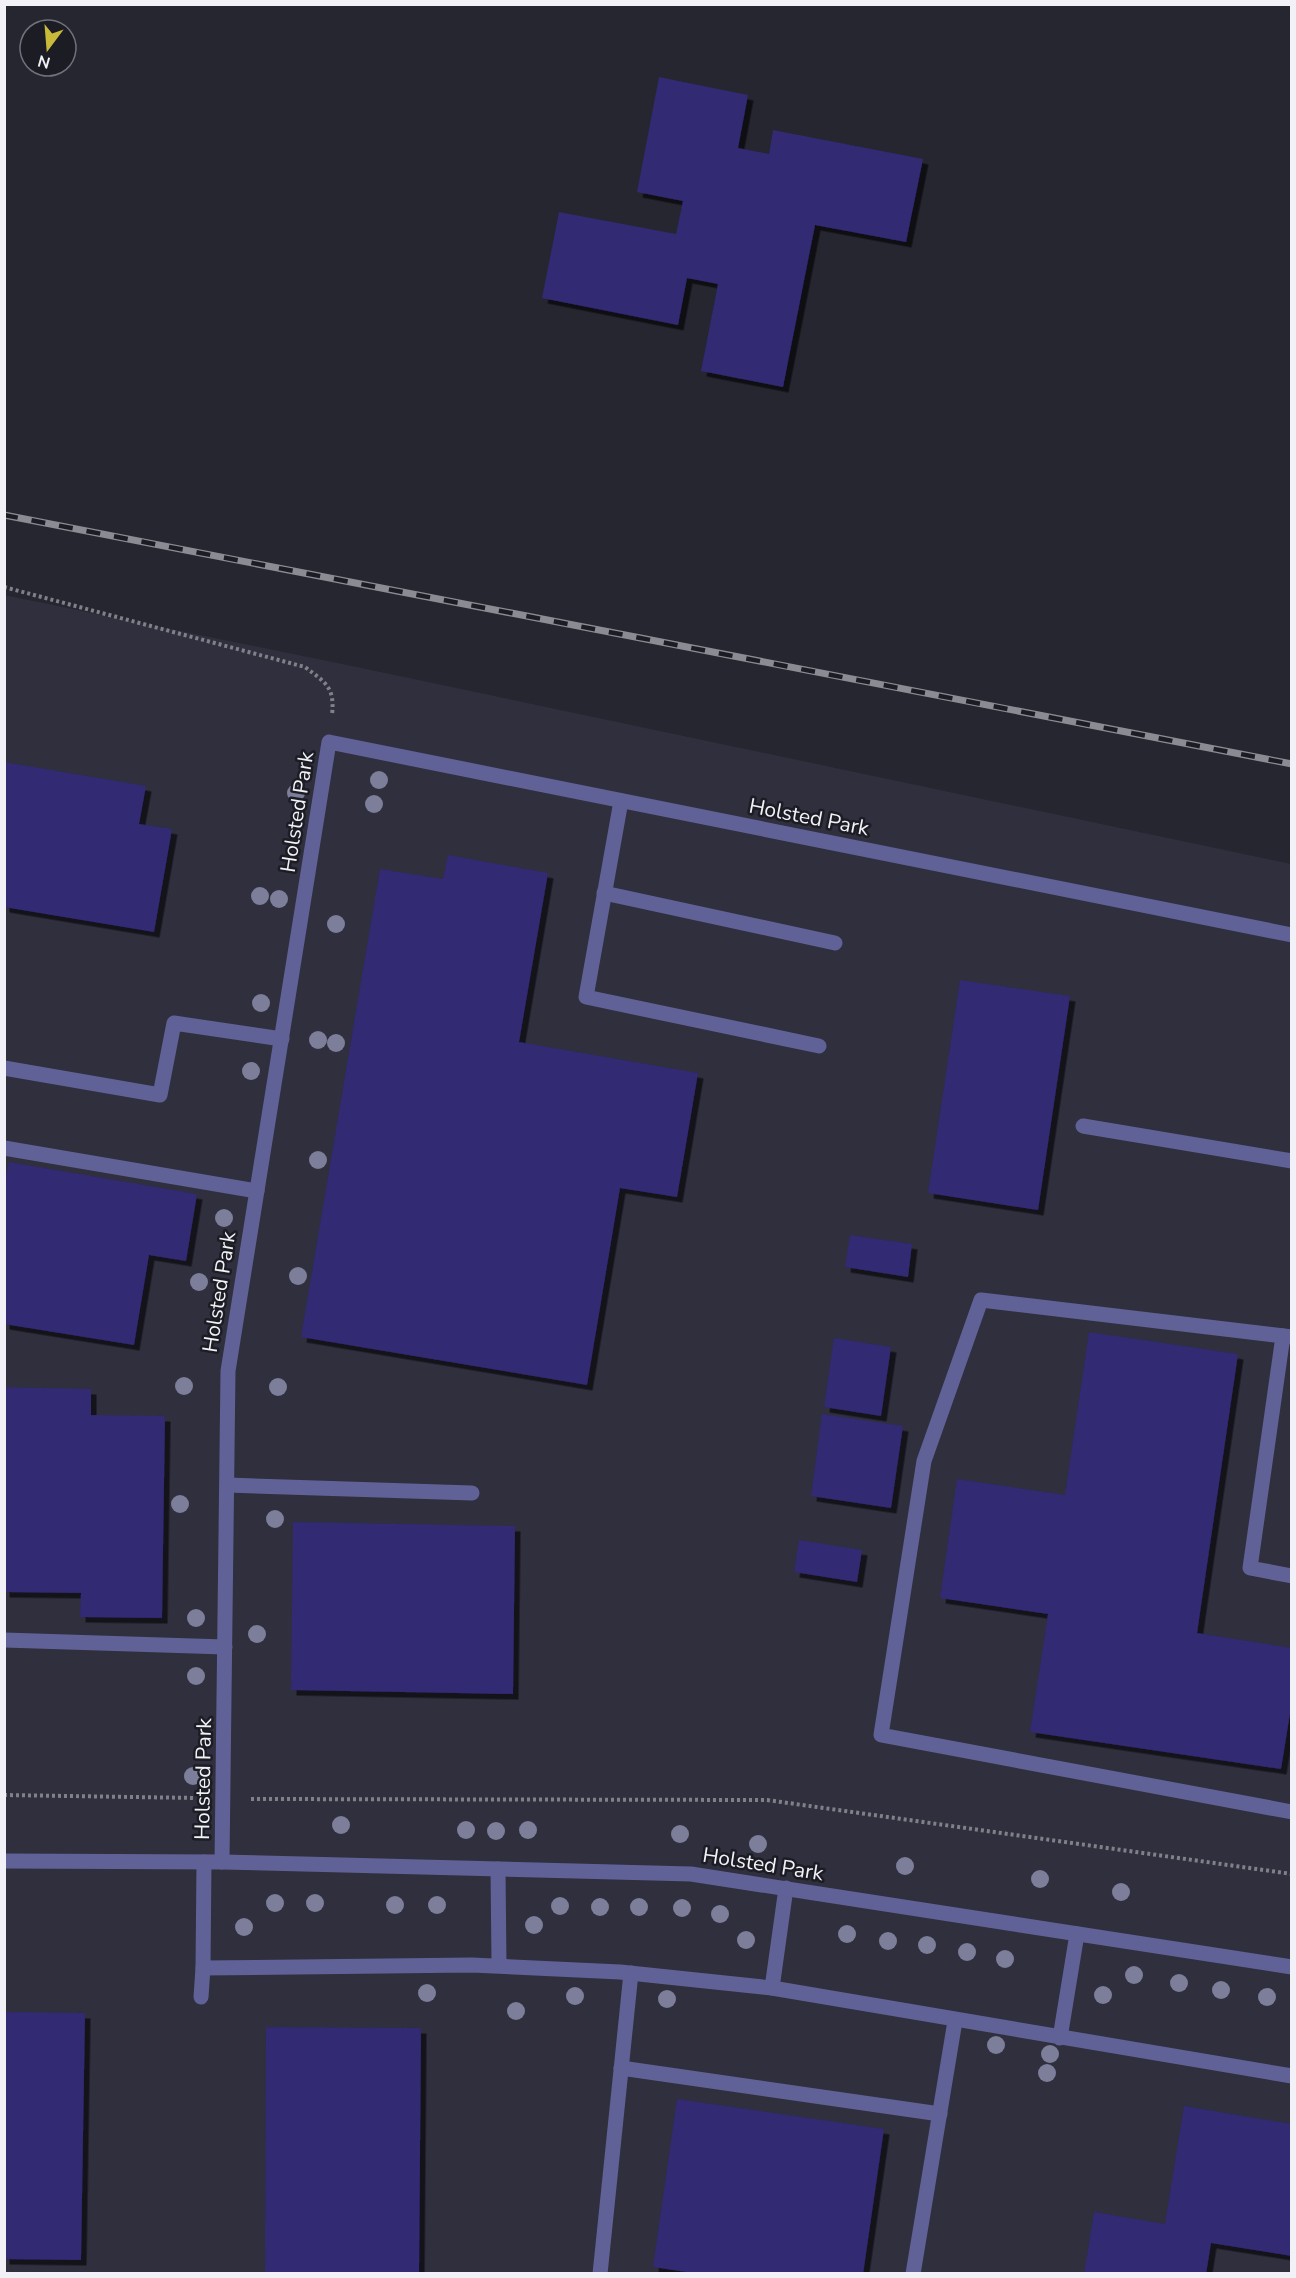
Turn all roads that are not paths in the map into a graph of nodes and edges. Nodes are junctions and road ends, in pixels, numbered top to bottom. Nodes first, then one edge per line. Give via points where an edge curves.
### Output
1 (621, 801) junction
2 (604, 893) junction
3 (1292, 935) edge
4 (835, 943) dead end
5 (282, 1039) junction
6 (819, 1046) dead end
7 (4, 1068) edge
8 (1083, 1126) dead end
9 (4, 1148) edge
10 (1292, 1161) edge
11 (257, 1191) junction
12 (1287, 1337) edge
13 (227, 1485) junction
14 (472, 1493) dead end
15 (1292, 1576) edge
16 (4, 1640) edge
17 (225, 1647) junction
18 (1292, 1812) edge
19 (4, 1862) edge
20 (204, 1862) junction
21 (222, 1862) junction
22 (498, 1869) junction
23 (786, 1888) junction
24 (1077, 1934) junction
25 (499, 1965) junction
26 (1292, 1967) edge
27 (202, 1968) junction
28 (631, 1973) junction
29 (772, 1988) junction
30 (201, 1997) dead end
31 (955, 2021) junction
32 (1060, 2038) junction
33 (621, 2068) junction
34 (1292, 2076) edge
35 (940, 2114) junction
36 (600, 2274) edge
37 (913, 2274) edge

1 - 2 street
1 - 3 street, Holsted Park
1 - 5 street, Holsted Park via 330,742
2 - 4 street
2 - 6 street via 586,997
5 - 7 street via 174,1023 160,1095
5 - 11 street, Holsted Park
8 - 10 street
9 - 11 street
11 - 13 street, Holsted Park via 228,1371
12 - 15 street via 1250,1568
12 - 18 street via 981,1300 924,1461 880,1735
13 - 14 street
13 - 17 street, Holsted Park
16 - 17 street
17 - 21 street, Holsted Park
19 - 20 street, Holsted Park
20 - 21 street, Holsted Park
20 - 27 street
21 - 22 street, Holsted Park
22 - 23 street, Holsted Park via 691,1874
22 - 25 street
23 - 24 street, Holsted Park
23 - 29 street
24 - 26 street, Holsted Park
24 - 32 street
25 - 27 street
25 - 28 street
27 - 30 street
28 - 29 street
28 - 33 street
29 - 31 street
31 - 32 street
31 - 35 street
32 - 34 street
33 - 35 street
33 - 36 street
35 - 37 street

